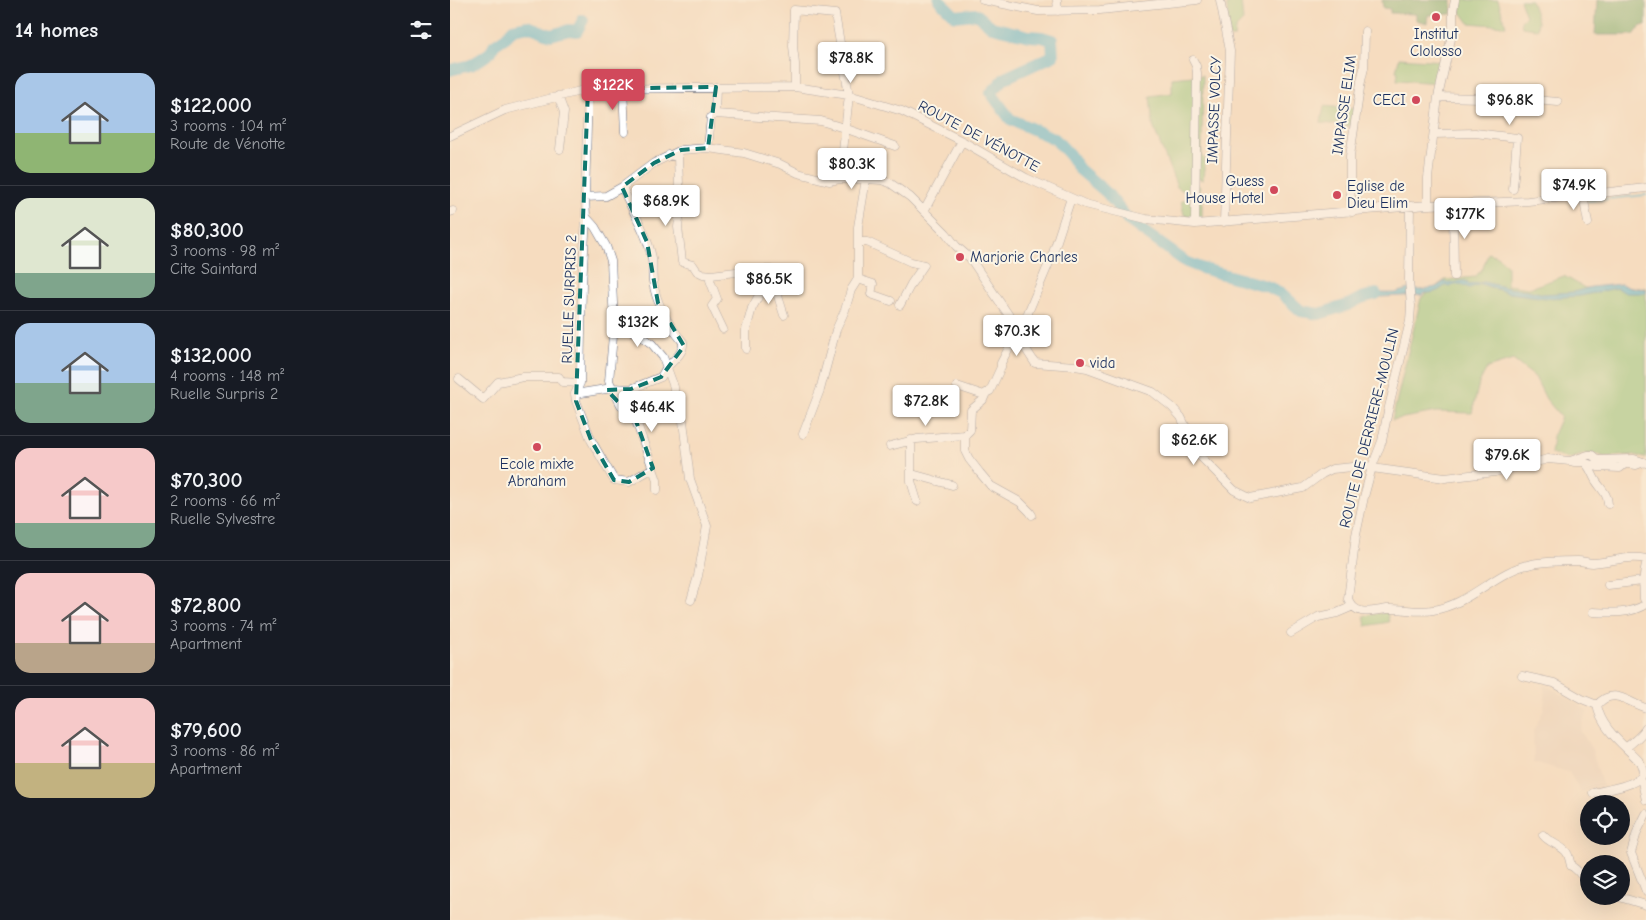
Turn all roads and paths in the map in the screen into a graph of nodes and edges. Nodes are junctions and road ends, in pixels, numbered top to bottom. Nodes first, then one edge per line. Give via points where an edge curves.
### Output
1 (983, 0) edge
2 (1057, 0) edge
3 (1197, 0) edge
4 (1220, 0) edge
5 (1455, 0) edge
6 (1007, 2) edge
7 (1165, 2) edge
8 (1058, 10) junction
9 (1365, 32) dead end
10 (1193, 60) dead end
11 (716, 87) junction
12 (795, 87) junction
13 (623, 88) junction
14 (588, 89) junction
15 (558, 96) junction
16 (849, 96) junction
17 (1438, 97) junction
18 (1558, 102) dead end
19 (715, 114) junction
20 (844, 128) junction
21 (625, 132) dead end
22 (1434, 134) junction
23 (450, 136) edge
24 (962, 141) junction
25 (894, 146) dead end
26 (708, 148) junction
27 (560, 149) dead end
28 (669, 155) junction
29 (840, 179) junction
30 (866, 179) junction
31 (622, 187) junction
32 (1646, 188) edge
33 (1513, 189) dead end
34 (1583, 195) junction
35 (584, 197) junction
36 (1070, 198) junction
37 (1453, 204) junction
38 (1428, 205) junction
39 (1410, 206) junction
40 (924, 211) junction
41 (1352, 212) junction
42 (586, 217) junction
43 (1224, 222) junction
44 (1588, 223) dead end
45 (1195, 224) junction
46 (858, 242) junction
47 (761, 270) junction
48 (711, 275) junction
49 (791, 275) dead end
50 (1454, 276) dead end
51 (858, 279) junction
52 (763, 288) junction
53 (891, 301) dead end
54 (900, 305) dead end
55 (784, 315) dead end
56 (614, 324) junction
57 (1020, 328) junction
58 (723, 329) dead end
59 (1018, 337) junction
60 (746, 349) dead end
61 (667, 366) junction
62 (459, 379) dead end
63 (580, 383) junction
64 (958, 386) dead end
65 (612, 388) junction
66 (575, 394) junction
67 (984, 395) junction
68 (803, 434) dead end
69 (965, 435) junction
70 (911, 440) junction
71 (890, 446) dead end
72 (1570, 461) junction
73 (1583, 462) junction
74 (1645, 463) edge
75 (652, 468) junction
76 (1372, 468) junction
77 (912, 474) junction
78 (952, 485) dead end
79 (657, 490) dead end
80 (917, 501) dead end
81 (1608, 504) dead end
82 (1032, 515) dead end
83 (1646, 559) edge
84 (1646, 564) edge
85 (1644, 581) junction
86 (1608, 585) dead end
87 (691, 600) dead end
88 (1646, 602) edge
89 (1351, 606) junction
90 (1593, 612) dead end
91 (1291, 633) dead end
92 (1522, 676) dead end
93 (1597, 705) junction
94 (1646, 708) edge
95 (1646, 728) edge
96 (1626, 748) junction
97 (1639, 779) junction
98 (1593, 793) dead end
99 (1646, 800) edge
100 (1646, 814) edge
101 (1543, 835) dead end
102 (1580, 875) edge
103 (1646, 891) edge
104 (1630, 900) edge
105 (1646, 905) edge

1 - 6 street
2 - 8 street
3 - 7 street
4 - 43 street, IMPASSE VOLCY via 1230,51
5 - 17 street via 1453,30
6 - 8 street via 1038,11
7 - 8 street via 1100,10
9 - 41 street, IMPASSE ELIM via 1364,68 1350,156
10 - 45 street via 1197,73
11 - 12 street, ROUTE DE VÉNOTTE
11 - 13 street, ROUTE DE VÉNOTTE
11 - 19 street
12 - 16 street, ROUTE DE VÉNOTTE
12 - 16 street via 794,10 835,14
13 - 14 street, ROUTE DE VÉNOTTE
13 - 21 street
14 - 15 street, ROUTE DE VÉNOTTE
14 - 35 street, RUELLE SURPRIS 2
15 - 23 street, ROUTE DE VÉNOTTE via 504,110
15 - 27 street via 564,112
16 - 20 street
16 - 24 street, ROUTE DE VÉNOTTE via 902,111
17 - 18 street
17 - 22 street
19 - 20 street via 821,121
19 - 26 street via 711,118
20 - 25 street
20 - 29 street
22 - 33 street via 1475,133 1517,138
22 - 38 street
24 - 36 street, ROUTE DE VÉNOTTE via 1026,178
24 - 40 street
26 - 28 street via 681,150
26 - 29 street via 744,153 829,182
28 - 31 street
28 - 48 street via 678,157 678,226 682,262
29 - 30 street
30 - 40 street via 890,183
30 - 46 street
31 - 35 street via 606,196
31 - 61 street via 650,250 658,303 684,342 682,352
32 - 34 street, ROUTE DE VÉNOTTE
34 - 37 street, ROUTE DE VÉNOTTE
34 - 44 street
35 - 42 street, RUELLE SURPRIS 2
36 - 45 street, ROUTE DE VÉNOTTE via 1146,219
36 - 57 street via 1052,256
37 - 38 street, ROUTE DE VÉNOTTE
37 - 50 street
38 - 39 street, ROUTE DE VÉNOTTE
39 - 41 street, ROUTE DE VÉNOTTE
39 - 76 street, ROUTE DE DERRIERE-MOULIN via 1410,321 1382,442
40 - 57 street via 975,264 985,283
41 - 43 street, ROUTE DE VÉNOTTE
42 - 56 street, RUELLE SURPRIS 2 via 606,246 611,261
42 - 63 street, RUELLE SURPRIS 2
43 - 45 street, ROUTE DE VÉNOTTE
46 - 51 street
46 - 54 street via 867,242 924,265
47 - 48 street
47 - 49 street
47 - 52 street
48 - 58 street via 717,299 712,306
51 - 53 street via 873,284 871,294
51 - 68 street via 836,330 820,390
52 - 55 street via 777,293
52 - 60 street via 752,308 746,330
56 - 61 street via 637,333 652,344
56 - 65 street, RUELLE SURPRIS 2
57 - 59 street
59 - 67 street via 1013,340 1001,363 990,391
59 - 76 street via 1035,363 1087,368 1153,392 1181,417 1198,455 1234,490 1250,498 1303,488 1332,469
61 - 65 street via 661,377 630,389
61 - 87 street via 683,421 690,479 707,526
62 - 63 street via 482,399 498,382 523,377 559,377 562,382
63 - 66 street
64 - 67 street
65 - 66 street
65 - 75 street via 636,421
66 - 75 street via 590,440 614,480 629,482
67 - 69 street via 972,410 970,430
69 - 70 street
69 - 82 street via 965,451 980,473 991,486 1020,502
70 - 71 street
70 - 77 street
72 - 73 street
72 - 74 street via 1592,455 1598,460 1634,459
72 - 76 street via 1548,459 1495,472 1445,478
73 - 74 street via 1598,467 1620,468 1625,464 1636,466
73 - 81 street via 1592,471
75 - 79 street
76 - 89 street, ROUTE DE DERRIERE-MOULIN via 1356,535 1348,599
77 - 78 street
77 - 80 street
83 - 89 street via 1534,563 1497,577 1466,598 1433,610 1360,612
84 - 85 street
85 - 86 street
85 - 88 street
88 - 90 street via 1641,607 1618,613
89 - 91 street via 1318,617
92 - 93 street via 1554,683
93 - 94 street via 1615,696
93 - 96 street via 1598,715
95 - 96 street
96 - 97 street via 1643,767
97 - 98 street
97 - 99 street
100 - 103 street via 1631,853
101 - 102 street via 1568,854 1571,866
104 - 105 street

